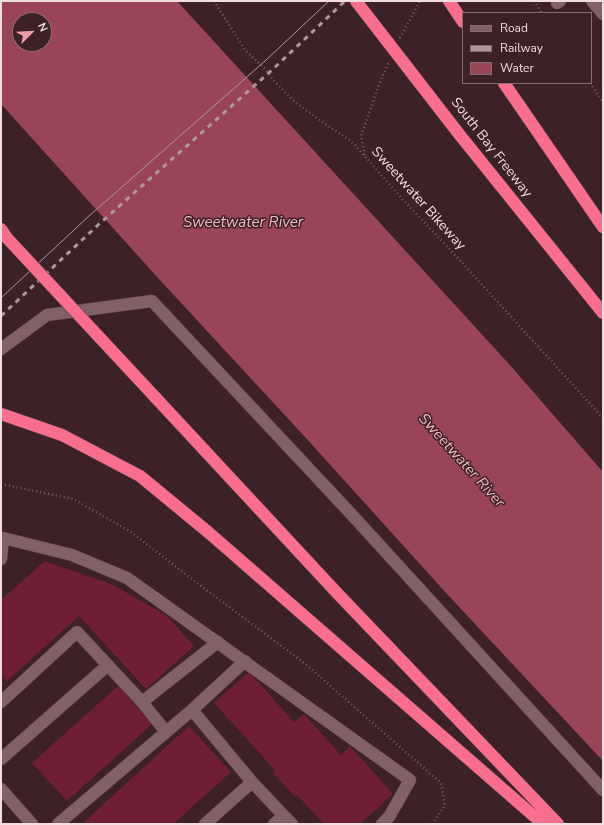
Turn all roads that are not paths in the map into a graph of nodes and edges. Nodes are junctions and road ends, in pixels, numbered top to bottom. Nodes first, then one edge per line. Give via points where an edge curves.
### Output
1 (356, 1) edge
2 (449, 1) edge
3 (592, 1) edge
4 (603, 14) edge
5 (462, 20) edge
6 (505, 84) edge
7 (603, 227) edge
8 (1, 229) edge
9 (603, 313) edge
10 (1, 349) edge
11 (1, 414) edge
12 (1, 559) edge
13 (218, 642) junction
14 (245, 661) junction
15 (108, 665) junction
16 (1, 702) edge
17 (142, 702) junction
18 (192, 710) junction
19 (166, 732) junction
20 (1, 759) edge
21 (252, 782) junction
22 (1, 789) edge
23 (603, 790) edge
24 (288, 820) edge
25 (32, 824) edge
26 (58, 824) edge
27 (205, 824) edge
28 (274, 824) edge
29 (382, 824) edge
30 (543, 824) edge
31 (558, 824) edge

1 - 9 highway, South Bay Freeway, bridge
2 - 5 highway
3 - 4 street
6 - 7 highway
8 - 31 highway, bridge via 338,594
10 - 23 street via 47,316 152,301 354,516
11 - 30 highway via 62,435 140,476 208,532
12 - 13 street via 3,538 72,555 127,578
13 - 14 street
13 - 17 street
14 - 18 street
14 - 29 street via 410,780 389,817
15 - 16 street via 77,632
15 - 17 street
15 - 20 street
17 - 19 street
18 - 19 street
18 - 21 street
19 - 26 street
21 - 24 street
21 - 27 street
22 - 25 street
24 - 28 street

